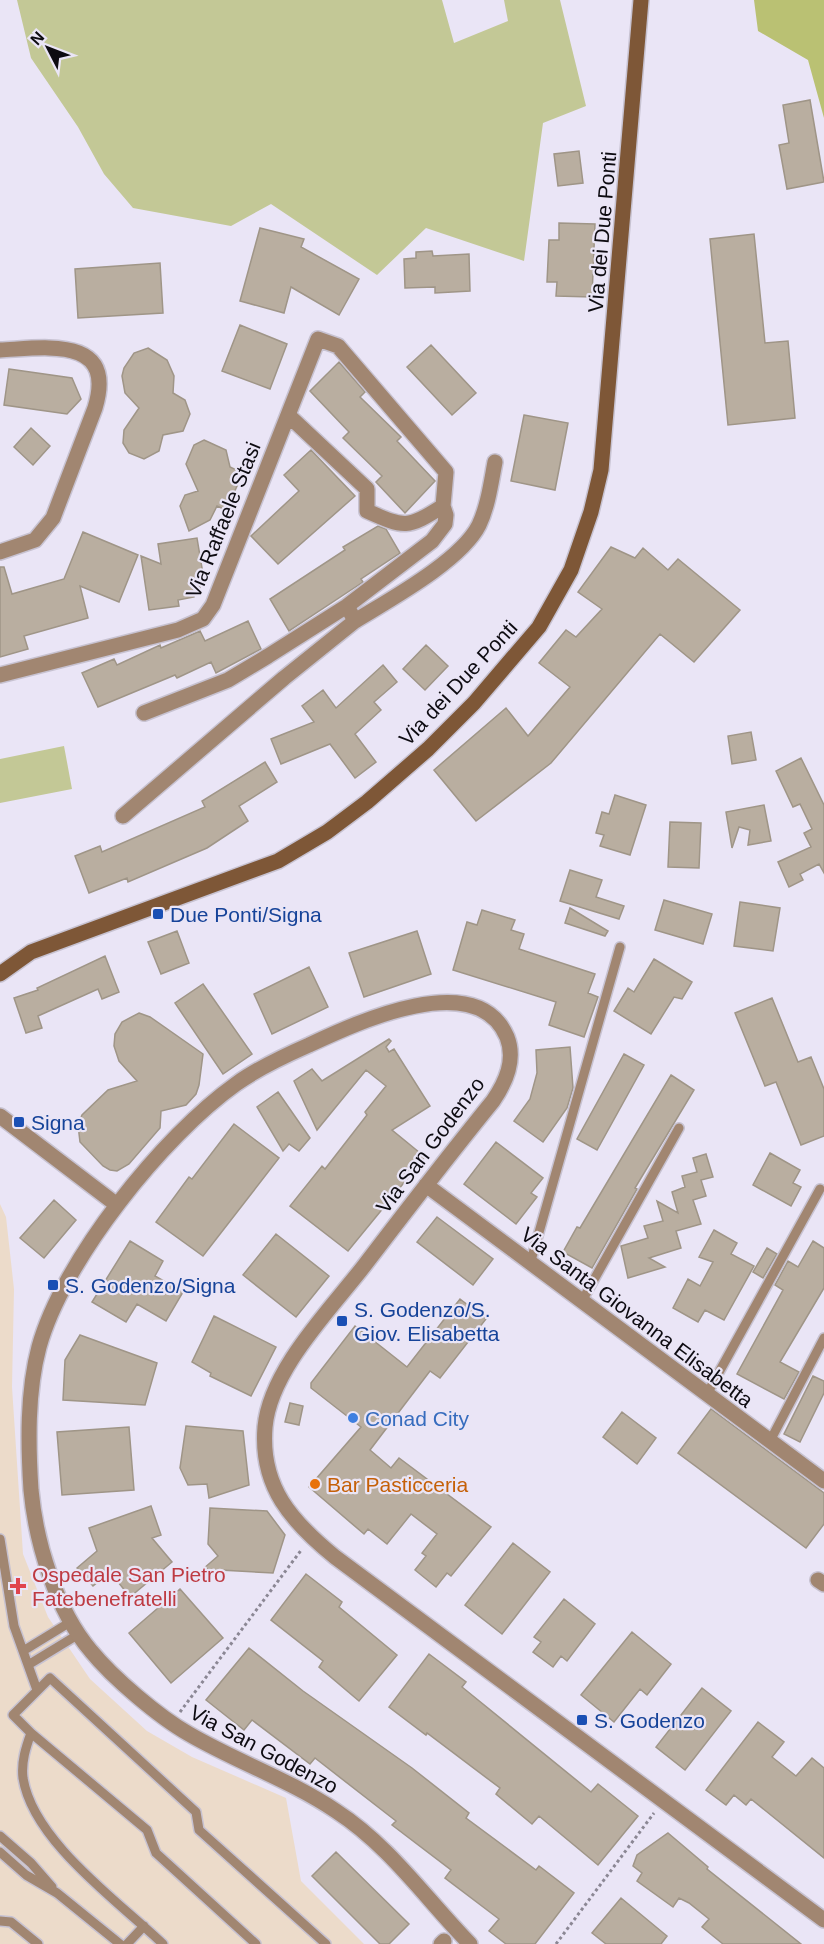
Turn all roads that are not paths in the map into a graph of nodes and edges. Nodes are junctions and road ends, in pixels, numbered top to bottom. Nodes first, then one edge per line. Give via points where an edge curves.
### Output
1 (642, 0) edge
2 (0, 350) edge
3 (288, 415) junction
4 (495, 462) dead end
5 (443, 506) junction
6 (0, 552) edge
7 (347, 606) junction
8 (355, 621) junction
9 (0, 675) edge
10 (144, 714) dead end
11 (123, 816) dead end
12 (620, 947) dead end
13 (0, 974) edge
14 (0, 1116) edge
15 (679, 1128) dead end
16 (426, 1185) junction
17 (820, 1189) dead end
18 (117, 1205) junction
19 (530, 1264) junction
20 (582, 1301) junction
21 (824, 1338) edge
22 (707, 1394) junction
23 (770, 1441) junction
24 (824, 1481) edge
25 (0, 1539) edge
26 (76, 1628) junction
27 (23, 1651) junction
28 (28, 1665) junction
29 (37, 1690) junction
30 (31, 1732) junction
31 (0, 1836) edge
32 (0, 1852) edge
33 (57, 1893) junction
34 (824, 1920) edge
35 (0, 1921) edge
36 (144, 1926) junction
37 (38, 1944) edge
38 (120, 1944) edge
39 (127, 1944) edge
40 (163, 1944) edge
41 (256, 1944) edge
42 (326, 1944) edge
43 (470, 1944) edge

1 - 13 street, Via dei Due Ponti via 603,459 591,512 571,570 539,627 498,678 428,749 327,832 278,861 31,952
2 - 6 street via 77,351 96,368 98,391 53,518 35,540
3 - 5 street via 367,489 367,511 399,525 417,522
3 - 5 street, Via Raffaele Stasi via 318,339 338,346 446,472
3 - 9 street, Via Raffaele Stasi via 213,605 202,619 178,630
4 - 8 street via 479,525 469,538 444,562
5 - 7 street via 445,524 432,542
7 - 8 street
7 - 10 street via 228,680
8 - 11 street
12 - 19 lane
14 - 18 street
15 - 20 lane
16 - 18 street, Via San Godenzo via 497,1094 511,1057 499,1023 461,1003 429,1002 368,1022 325,1037 254,1073 203,1112
16 - 19 street, Via Santa Giovanna Elisabetta
16 - 34 street, Via San Godenzo via 298,1353 273,1396 265,1427 267,1465 280,1499 312,1538
17 - 22 lane
18 - 26 street, Via San Godenzo via 50,1316 33,1382 30,1472 35,1525 45,1560
19 - 20 street, Via Santa Giovanna Elisabetta
20 - 22 street, Via Santa Giovanna Elisabetta
21 - 23 lane
22 - 23 street, Via Santa Giovanna Elisabetta
23 - 24 street, Via Santa Giovanna Elisabetta
25 - 27 lane via 14,1626
26 - 27 lane
26 - 28 lane
26 - 43 street, Via San Godenzo via 103,1664 185,1732 343,1815 409,1874
27 - 28 lane
28 - 29 lane
29 - 30 lane via 13,1715
29 - 42 lane via 50,1678 196,1812 200,1830
30 - 36 lane via 23,1777 35,1814 53,1842
30 - 41 lane via 147,1830 156,1853
31 - 33 lane
32 - 33 lane via 26,1875
33 - 38 lane
35 - 37 lane via 11,1922
36 - 39 lane
36 - 40 lane

